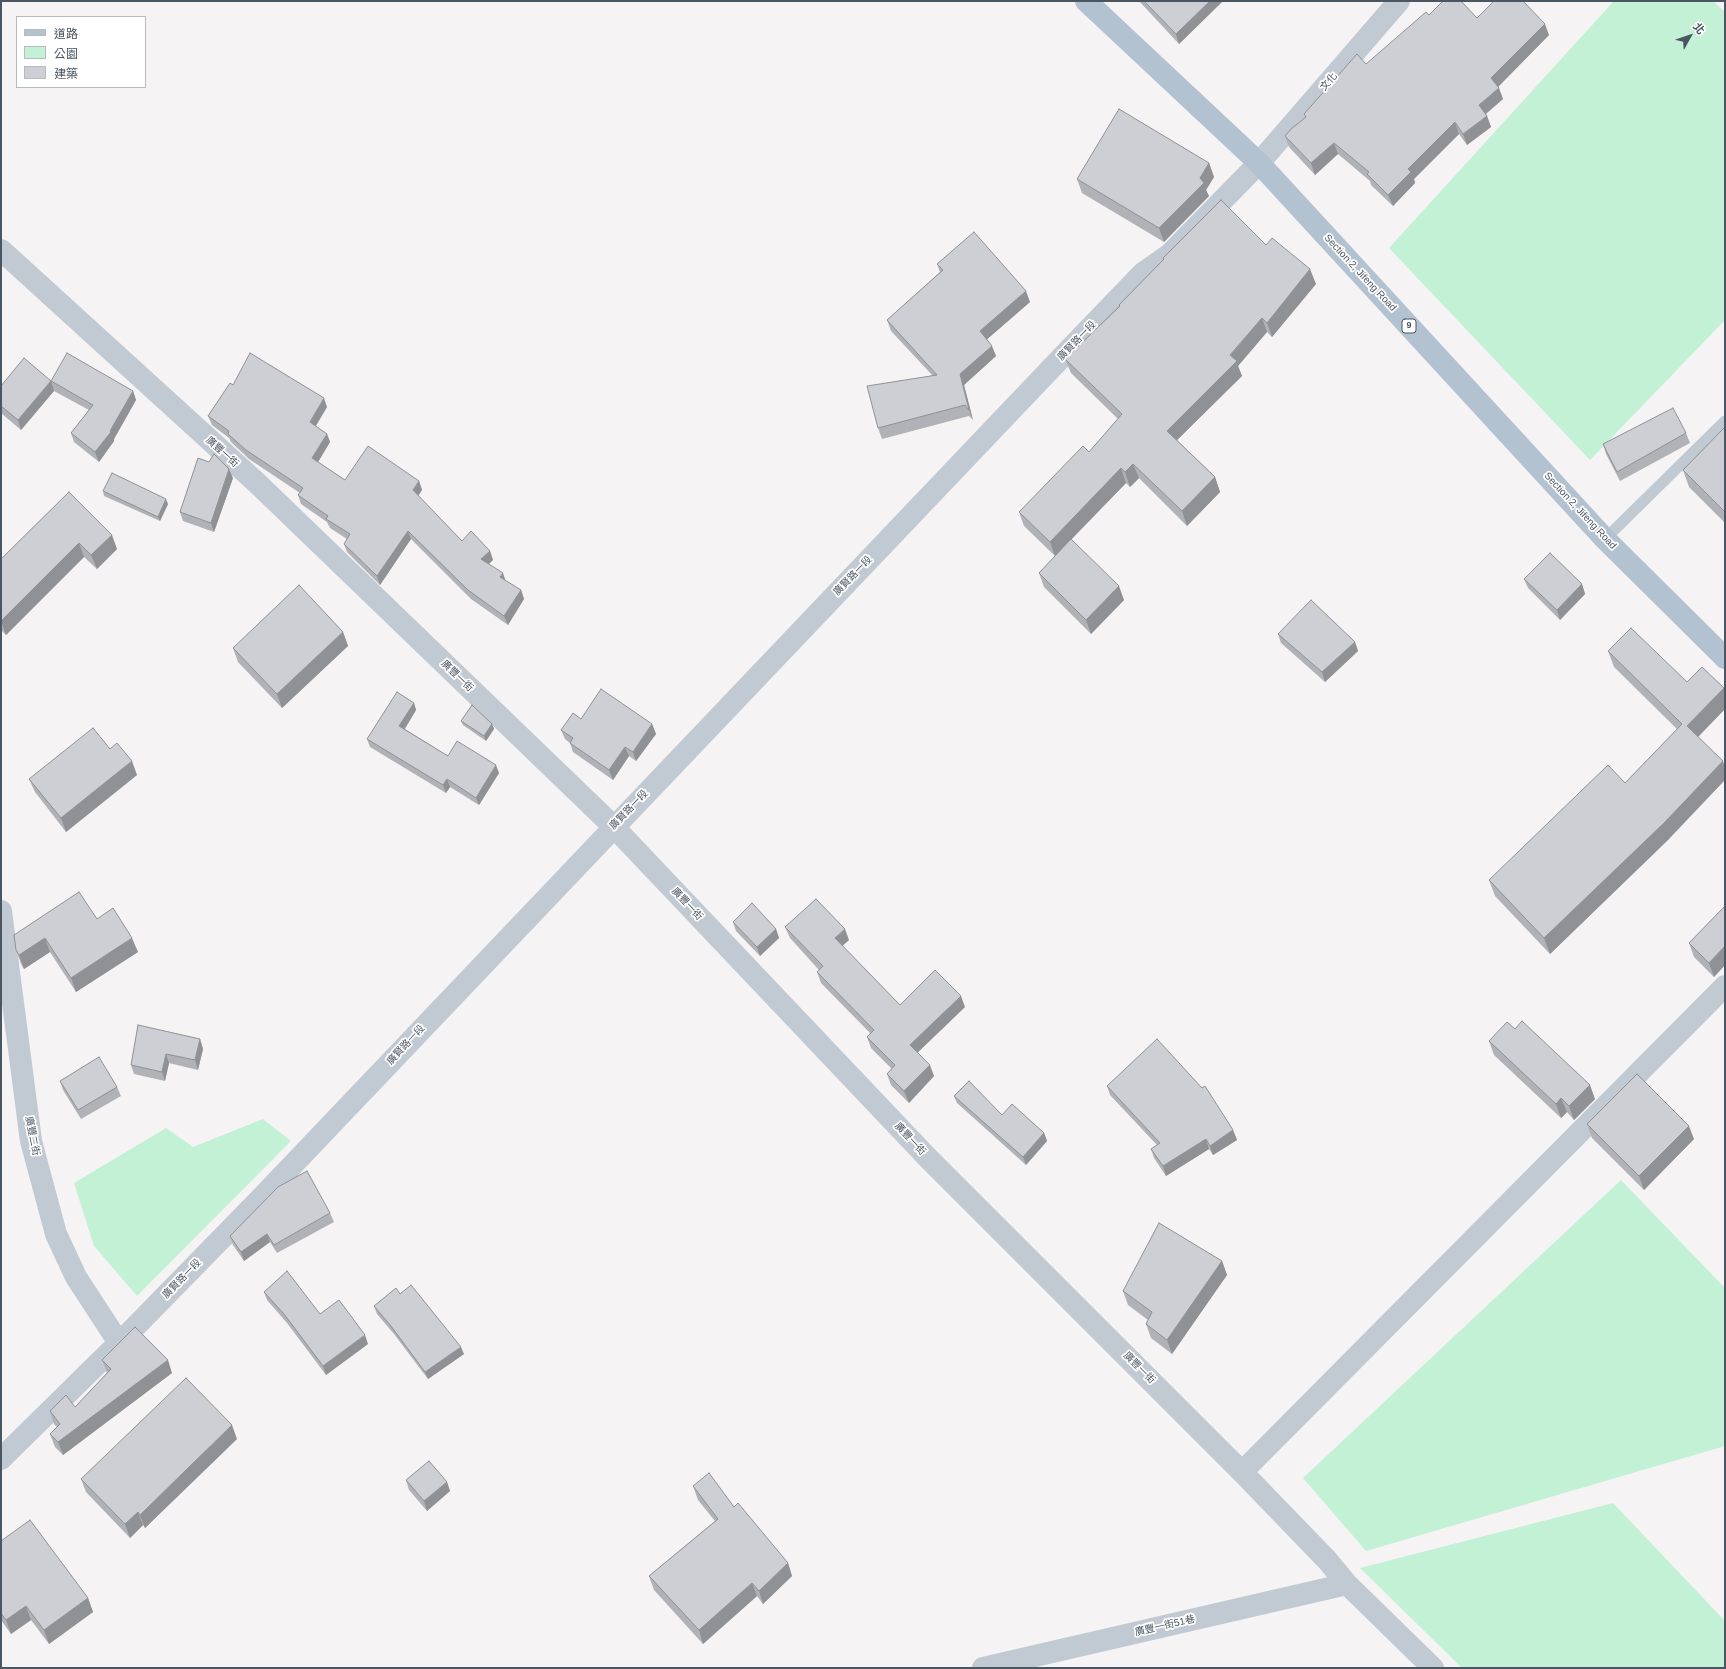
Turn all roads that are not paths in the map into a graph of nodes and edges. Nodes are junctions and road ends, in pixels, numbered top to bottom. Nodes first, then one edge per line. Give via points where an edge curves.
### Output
1 (1086, 1) edge
2 (1399, 1) edge
3 (1259, 163) junction
4 (1, 250) edge
5 (1725, 421) edge
6 (1605, 539) junction
7 (1725, 658) edge
8 (613, 826) junction
9 (1, 911) edge
10 (1725, 986) edge
11 (119, 1343) junction
12 (1, 1459) edge
13 (1242, 1472) junction
14 (1347, 1584) junction
15 (983, 1668) edge
16 (1433, 1668) edge

1 - 3 main road, Section 2, Jifeng Road / 9
2 - 3 street, 文化
3 - 6 main road, Section 2, Jifeng Road / 9
3 - 8 street, 廣賢路一段 via 1170,254 1143,273 1099,318
4 - 8 street, 廣豐一街 via 257,483
5 - 6 lane
6 - 7 main road, Section 2, Jifeng Road / 9
8 - 11 street, 廣賢路一段 via 270,1189
8 - 13 street, 廣豐一街 via 927,1157
9 - 11 street, 廣豐二街 via 31,1141 52,1220 76,1277
10 - 13 street
11 - 12 street, 廣賢路一段
13 - 14 street, 廣豐一街 via 1328,1560
14 - 15 street, 廣豐一街51巷
14 - 16 street, 廣豐一街

